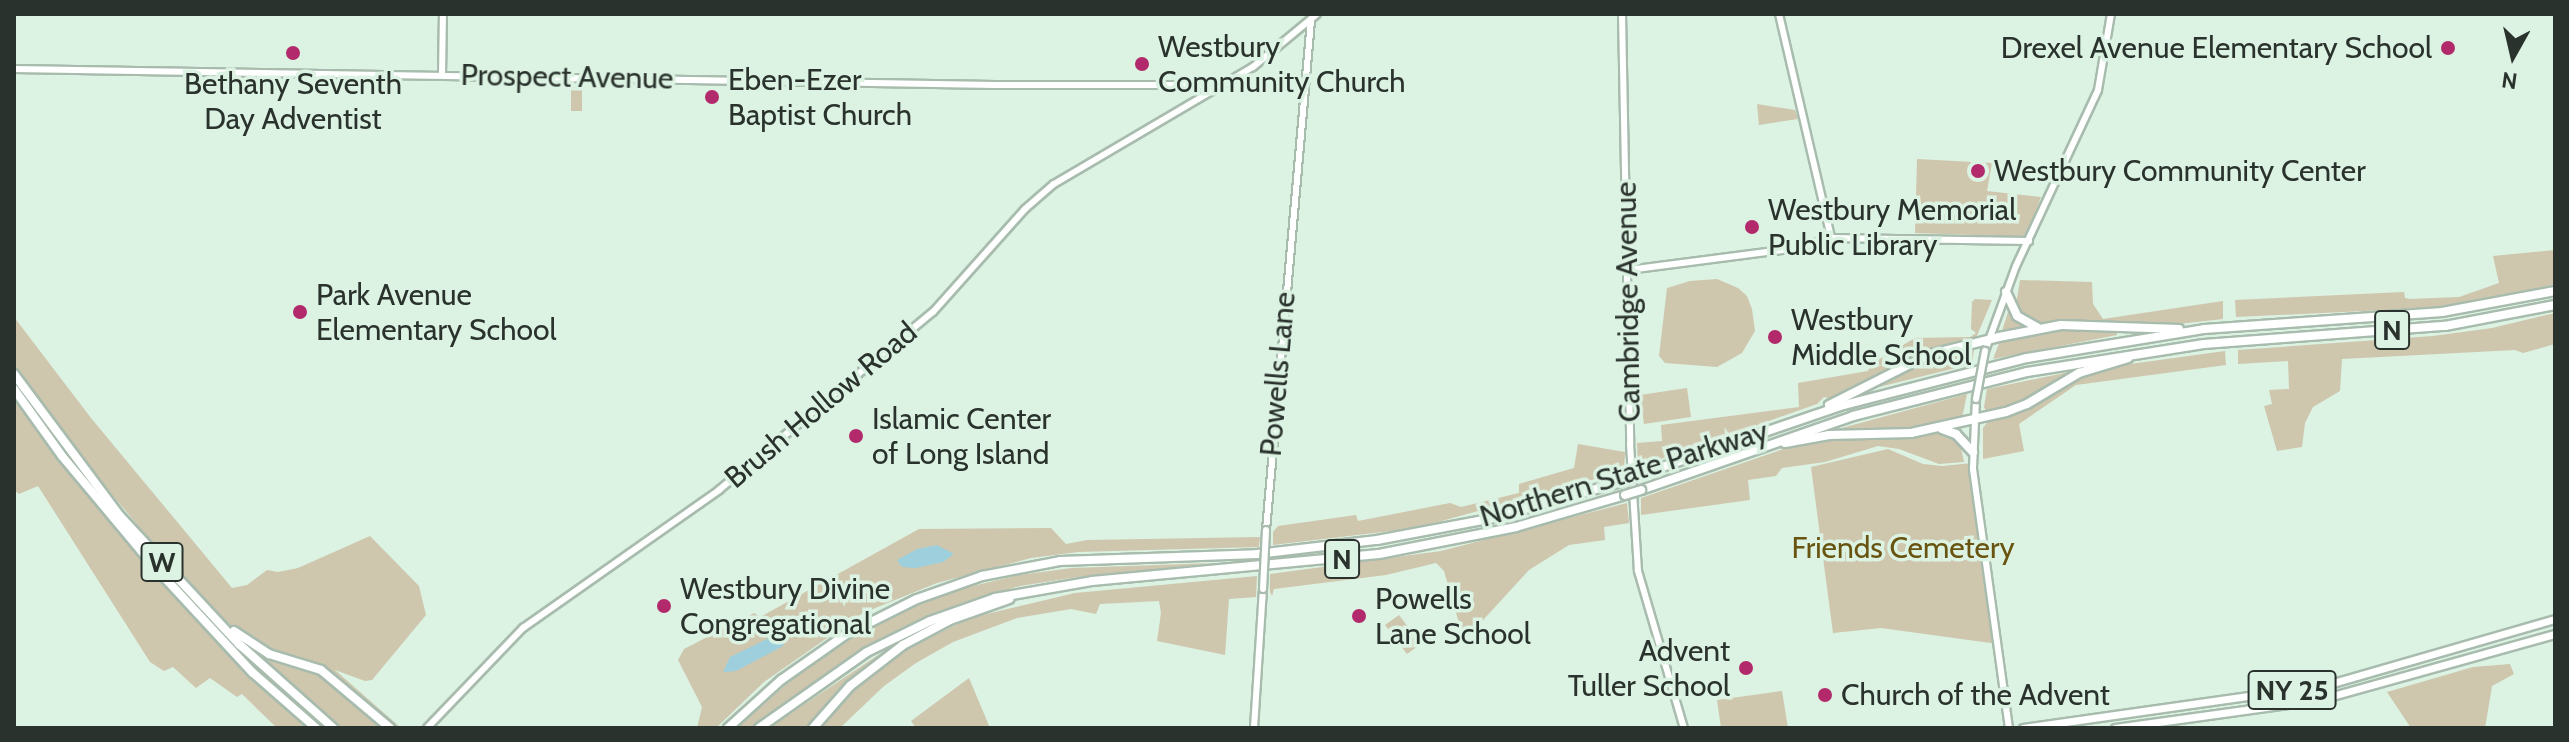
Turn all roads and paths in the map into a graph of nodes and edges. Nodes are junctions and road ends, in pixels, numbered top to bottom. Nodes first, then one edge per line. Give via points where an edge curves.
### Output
1 (443, 14) edge
2 (1317, 14) edge
3 (1622, 14) edge
4 (1779, 14) edge
5 (2111, 14) edge
6 (1311, 21) junction
7 (14, 69) edge
8 (442, 75) junction
9 (1216, 85) junction
10 (1831, 238) junction
11 (2029, 241) junction
12 (1628, 270) junction
13 (2555, 291) edge
14 (2006, 292) junction
15 (2555, 305) edge
16 (2041, 328) junction
17 (2204, 329) junction
18 (1988, 339) junction
19 (2164, 349) junction
20 (14, 374) edge
21 (14, 389) edge
22 (1806, 417) junction
23 (1974, 419) junction
24 (1937, 428) junction
25 (1760, 447) junction
26 (1973, 452) junction
27 (963, 581) junction
28 (182, 584) junction
29 (1034, 590) junction
30 (2555, 619) edge
31 (2555, 634) edge
32 (316, 728) edge
33 (333, 728) edge
34 (390, 728) edge
35 (427, 728) edge
36 (722, 728) edge
37 (728, 728) edge
38 (759, 728) edge
39 (813, 728) edge
40 (1254, 728) edge
41 (1684, 728) edge
42 (2009, 728) edge
43 (2023, 728) edge
44 (2115, 728) edge

1 - 8 main road
2 - 6 main road, Brush Hollow Road
3 - 12 main road, Cambridge Avenue
4 - 10 main road
5 - 11 main road via 2098,90
6 - 9 main road, Brush Hollow Road via 1253,67
6 - 40 main road, Powells Lane, bridge
7 - 8 main road, Prospect Avenue
8 - 9 main road, Prospect Avenue
9 - 35 main road, Brush Hollow Road via 1054,184 933,312 719,490 523,628
10 - 11 main road
10 - 12 main road via 1798,248
11 - 14 main road
12 - 41 main road, Cambridge Avenue via 1638,571
13 - 17 highway, Northern State Parkway / N via 2442,312
14 - 16 highway via 2020,319
14 - 18 main road
15 - 19 highway, Northern State Parkway / N via 2445,326
16 - 17 highway
16 - 18 highway
17 - 22 highway, Northern State Parkway / N via 2001,363
18 - 22 highway via 1928,355
18 - 23 main road, bridge
19 - 23 highway via 2091,368 2022,407
19 - 25 highway, Northern State Parkway / N via 1989,380
20 - 28 highway, W via 112,506
21 - 32 highway, W via 151,563 252,672
22 - 27 highway, Northern State Parkway / N, bridge via 1625,481 1493,518 1377,540 1257,554 1060,561
23 - 24 highway
23 - 26 main road
24 - 25 highway via 1822,435
24 - 26 highway via 1956,434
25 - 29 highway, Northern State Parkway / N, bridge via 1641,490 1497,531 1379,554
26 - 42 main road
27 - 36 highway via 911,596 833,637 773,680
27 - 37 highway, Northern State Parkway / N via 898,607 837,640 781,680
28 - 33 highway, W via 246,651
28 - 34 highway via 241,638 269,654 321,670
29 - 38 highway, Northern State Parkway / N via 957,610 898,635
29 - 39 highway via 915,637 865,673
30 - 43 main road, NY 25 via 2326,685
31 - 44 main road, NY 25 via 2318,700

